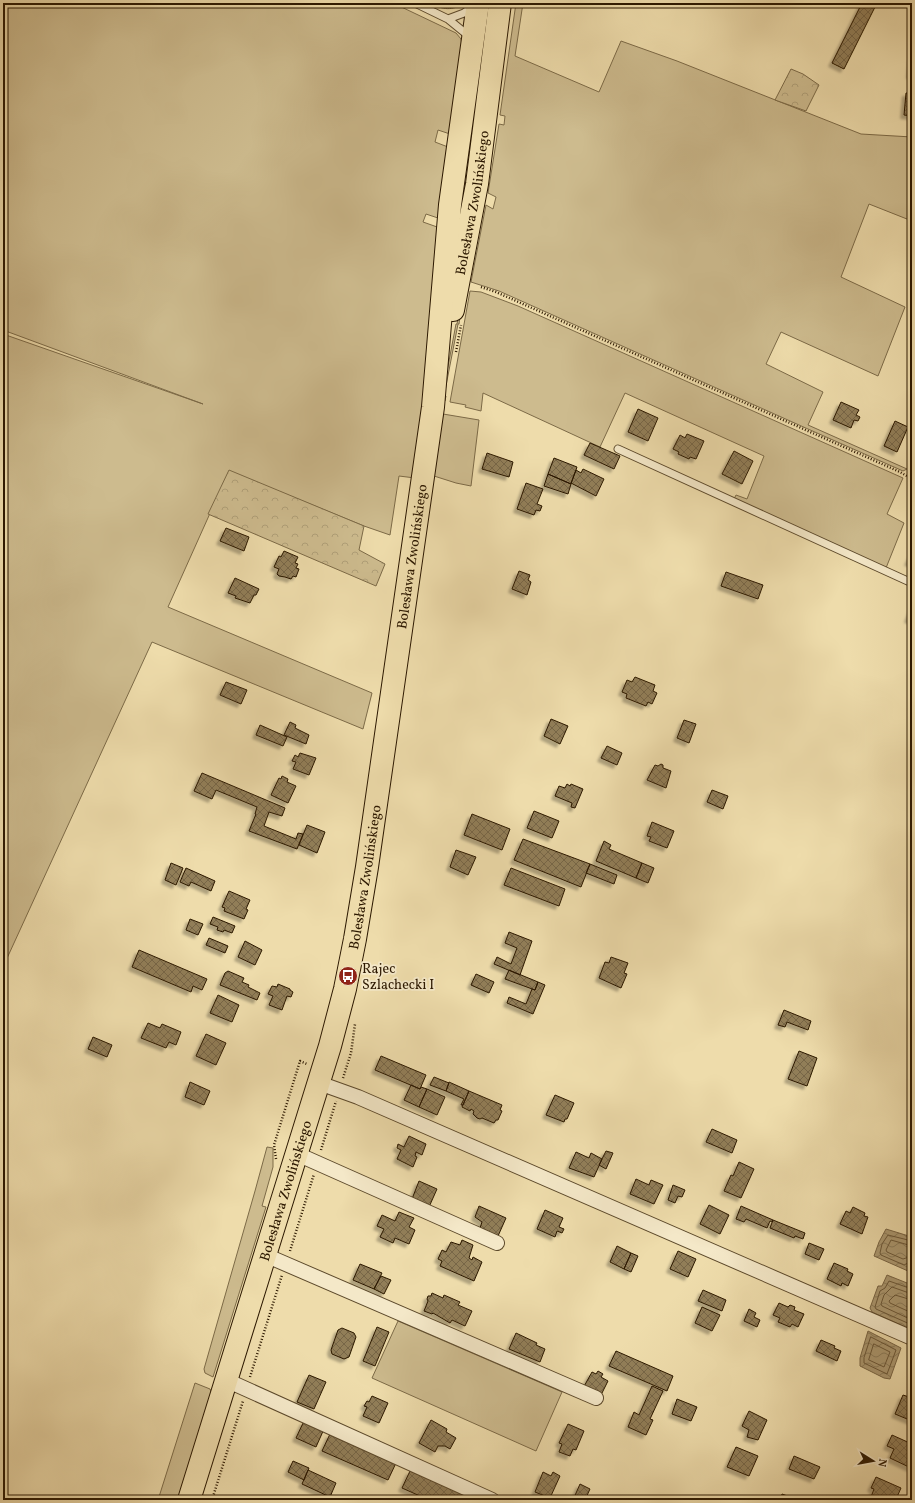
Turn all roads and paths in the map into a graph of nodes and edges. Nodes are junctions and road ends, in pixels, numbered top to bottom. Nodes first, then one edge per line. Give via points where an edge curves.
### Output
1 (415, 3) edge
2 (478, 3) edge
3 (500, 3) edge
4 (448, 18) junction
5 (473, 40) junction
6 (481, 287) dead end
7 (433, 401) junction
8 (618, 449) dead end
9 (912, 479) edge
10 (912, 583) edge
11 (356, 1019) dead end
12 (319, 1083) junction
13 (339, 1090) junction
14 (297, 1154) junction
15 (317, 1163) junction
16 (497, 1243) dead end
17 (265, 1255) junction
18 (286, 1264) junction
19 (912, 1338) edge
20 (226, 1380) junction
21 (246, 1389) junction
22 (596, 1398) dead end
23 (189, 1500) edge
24 (212, 1500) edge
25 (492, 1500) edge

1 - 4 lane
2 - 4 lane via 464,13
2 - 5 main road, Bolesława Zwolińskiego
3 - 7 main road, Bolesława Zwolińskiego via 477,184
4 - 5 lane
5 - 7 main road, Bolesława Zwolińskiego via 450,205
6 - 9 path
7 - 12 main road, Bolesława Zwolińskiego via 360,914 345,989
8 - 10 lane
11 - 13 path via 351,1053
12 - 13 street
12 - 14 main road, Bolesława Zwolińskiego
13 - 15 path
13 - 19 street via 358,1096
14 - 15 street
14 - 17 main road, Bolesława Zwolińskiego
15 - 16 street
15 - 18 path
17 - 18 street
17 - 20 main road, Bolesława Zwolińskiego
18 - 21 path
18 - 22 street
20 - 21 street
20 - 23 main road, Bolesława Zwolińskiego
21 - 24 path
21 - 25 street

